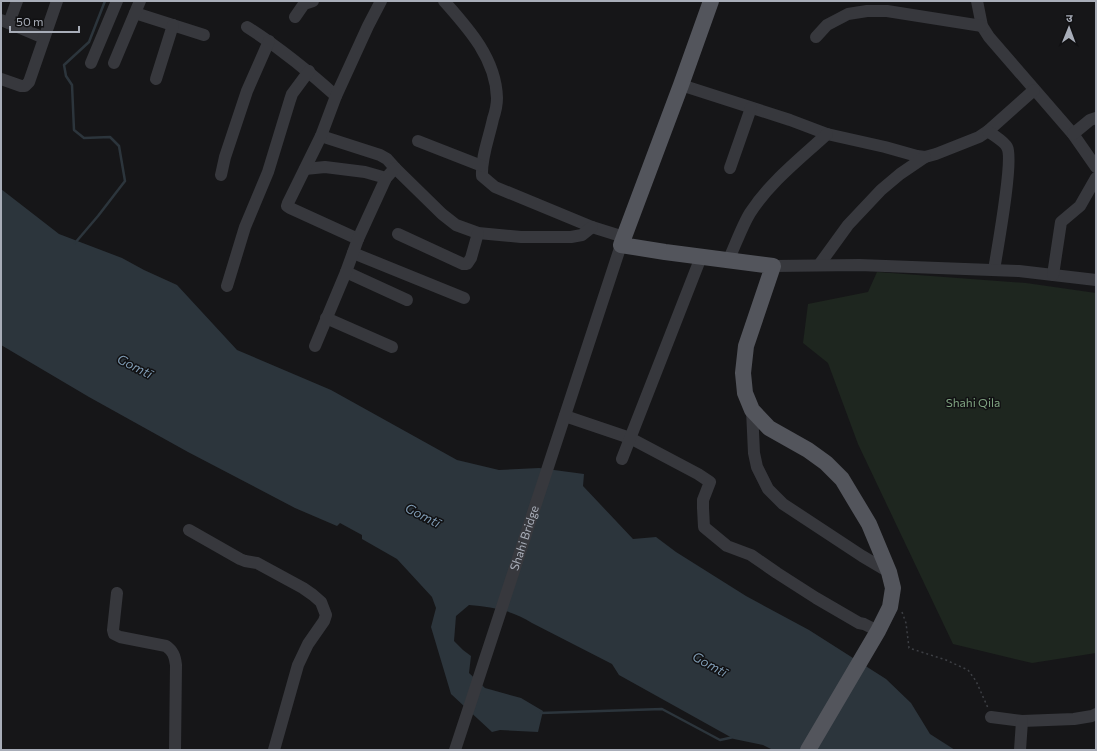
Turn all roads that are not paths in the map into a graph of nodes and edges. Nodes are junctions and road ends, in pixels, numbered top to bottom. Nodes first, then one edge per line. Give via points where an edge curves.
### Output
1 (17, 1) edge
2 (57, 1) edge
3 (117, 1) edge
4 (140, 1) edge
5 (313, 1) edge
6 (381, 1) edge
7 (444, 1) edge
8 (711, 1) edge
9 (977, 1) edge
10 (135, 13) junction
11 (295, 17) dead end
12 (5, 21) edge
13 (173, 25) junction
14 (982, 26) junction
15 (247, 27) dead end
16 (204, 35) dead end
17 (816, 37) dead end
18 (44, 38) junction
19 (269, 41) junction
20 (91, 63) dead end
21 (114, 63) dead end
22 (309, 72) junction
23 (1, 79) edge
24 (156, 79) dead end
25 (681, 85) junction
26 (1034, 90) junction
27 (336, 96) junction
28 (751, 108) junction
29 (1096, 116) edge
30 (988, 131) junction
31 (827, 134) junction
32 (1073, 134) junction
33 (321, 136) junction
34 (418, 141) dead end
35 (925, 157) junction
36 (482, 166) junction
37 (1096, 167) edge
38 (395, 168) junction
39 (730, 168) dead end
40 (305, 169) junction
41 (221, 175) dead end
42 (386, 178) junction
43 (1096, 178) edge
44 (592, 227) junction
45 (478, 233) junction
46 (398, 234) dead end
47 (358, 239) junction
48 (623, 241) junction
49 (353, 252) junction
50 (701, 257) junction
51 (728, 261) junction
52 (819, 265) junction
53 (773, 266) junction
54 (994, 270) junction
55 (346, 272) junction
56 (1053, 275) junction
57 (1096, 280) edge
58 (227, 286) dead end
59 (464, 298) dead end
60 (408, 300) dead end
61 (326, 318) junction
62 (314, 346) dead end
63 (392, 348) dead end
64 (752, 410) junction
65 (565, 416) junction
66 (630, 438) junction
67 (622, 459) dead end
68 (189, 530) dead end
69 (889, 572) junction
70 (117, 593) dead end
71 (878, 631) junction
72 (1096, 714) edge
73 (992, 717) road end
74 (1022, 721) junction
75 (456, 746) edge
76 (175, 750) edge
77 (274, 750) edge
78 (808, 750) edge
79 (1020, 750) edge

1 - 12 street
2 - 18 street
3 - 20 street
4 - 10 street
5 - 11 street via 304,4
6 - 27 street
7 - 36 street via 486,54 495,79 497,99
8 - 25 main road
9 - 14 street
10 - 13 street
10 - 21 street
12 - 18 street
13 - 16 street
13 - 24 street
14 - 17 street via 887,11 867,11 848,14 827,25
14 - 26 street
15 - 19 street
18 - 23 street via 27,85 21,86
19 - 22 street
19 - 41 street via 247,91
22 - 27 street
22 - 58 street via 292,94 268,172 245,227
25 - 28 street
25 - 48 main road
26 - 30 street
26 - 32 street
27 - 33 street
28 - 31 street
28 - 39 street
29 - 32 street
30 - 35 street via 979,137
30 - 54 street via 1007,146 1010,154
31 - 35 street
31 - 51 street via 764,194 749,215
32 - 37 street
33 - 38 street via 380,155
33 - 40 street
34 - 36 street
35 - 52 street via 881,190 848,225
36 - 44 street via 482,176 494,187
38 - 42 street
38 - 45 street via 456,225
40 - 42 street via 325,167 365,172
40 - 47 street via 287,206
42 - 47 street
43 - 56 street via 1080,206 1061,222
44 - 45 street via 582,235 571,237 521,237
44 - 48 street
45 - 46 street via 467,264
47 - 49 street
48 - 50 main road via 665,252
48 - 65 street, Shahi Bridge
49 - 55 street
49 - 59 street
50 - 51 main road
50 - 66 street
51 - 53 main road
52 - 53 street
52 - 54 street
53 - 64 main road via 746,346 743,373 745,393
54 - 56 street
55 - 60 street
55 - 61 street
56 - 57 street
61 - 62 street
61 - 63 street
64 - 69 main road via 769,428 808,450 842,479 869,524
64 - 69 street via 754,453 757,467 768,489 783,504
65 - 66 street
65 - 75 street, Shahi Bridge
66 - 67 street
66 - 71 street via 710,482 704,500 704,527 727,546 751,555 816,598 858,623
68 - 77 street via 240,559 257,563 303,588 321,602 324,609 324,621 308,644 298,665
69 - 71 main road via 891,602
70 - 76 street via 114,634 166,646 175,656
71 - 78 main road
72 - 74 street via 1074,719
73 - 74 street
74 - 79 street

